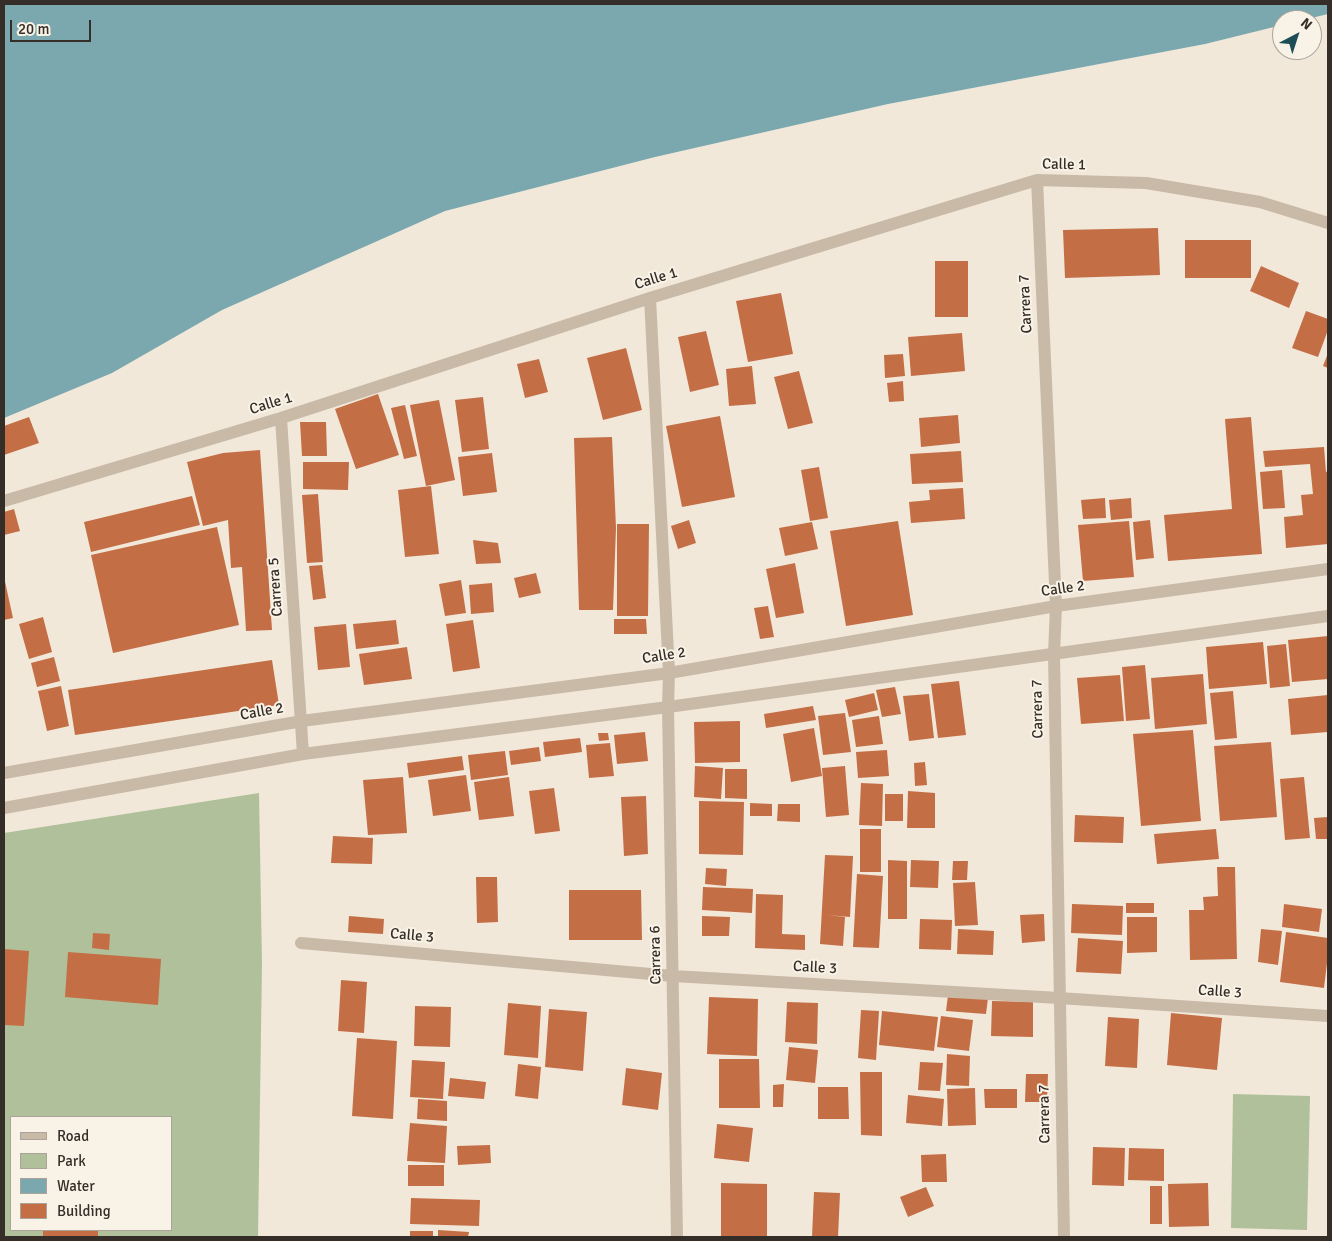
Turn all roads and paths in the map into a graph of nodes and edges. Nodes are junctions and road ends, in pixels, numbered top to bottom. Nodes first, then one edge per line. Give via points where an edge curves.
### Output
1 (1037, 180) junction
2 (1328, 223) edge
3 (650, 298) junction
4 (281, 418) junction
5 (4, 501) edge
6 (1328, 570) edge
7 (1056, 606) junction
8 (1328, 616) edge
9 (1054, 654) junction
10 (669, 673) junction
11 (668, 706) junction
12 (302, 721) junction
13 (303, 754) junction
14 (4, 773) edge
15 (4, 808) edge
16 (301, 943) dead end
17 (673, 976) junction
18 (1059, 998) junction
19 (1328, 1016) edge
20 (677, 1237) edge
21 (1064, 1237) edge

1 - 2 street, Calle 1 via 1146,183 1260,202
1 - 3 street, Calle 1
1 - 7 street, Carrera 7
3 - 4 street, Calle 1
3 - 10 street, Carrera 6
4 - 5 street, Calle 1
4 - 12 street, Carrera 5
6 - 7 street, Calle 2
7 - 9 street, Carrera 7
7 - 10 street, Calle 2
8 - 9 street
9 - 11 street
9 - 18 street, Carrera 7
10 - 11 street, Carrera 6
10 - 12 street, Calle 2
11 - 13 street
11 - 17 street, Carrera 6
12 - 13 street, Carrera 5
12 - 14 street, Calle 2
13 - 15 street
16 - 17 street, Calle 3
17 - 18 street, Calle 3
17 - 20 street, Carrera 6
18 - 19 street, Calle 3
18 - 21 street, Carrera 7

